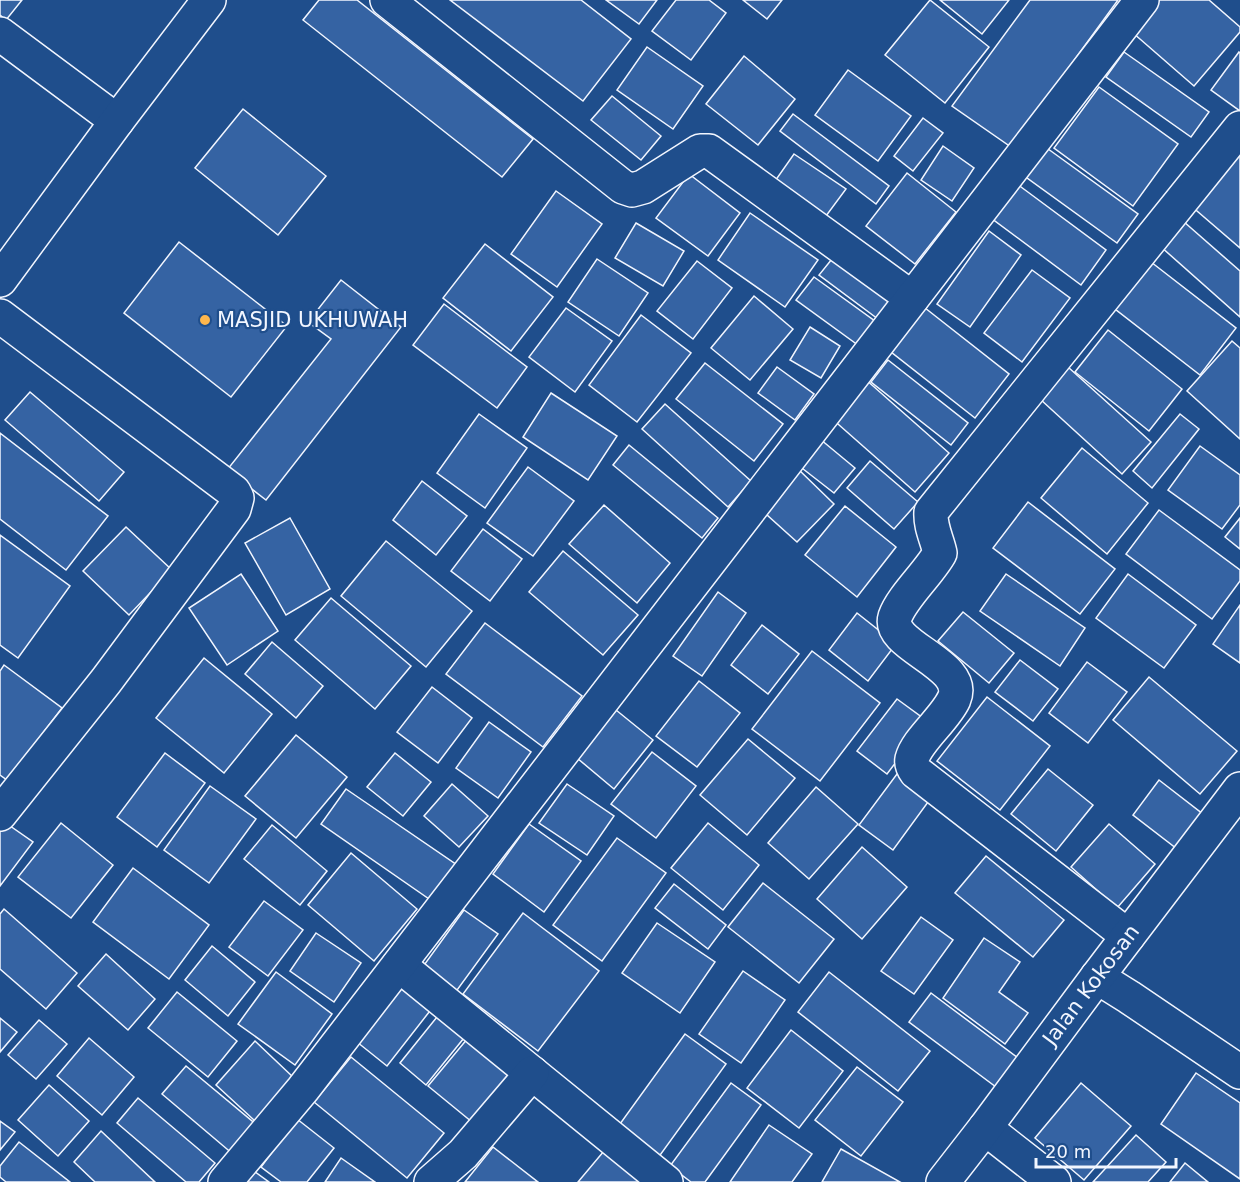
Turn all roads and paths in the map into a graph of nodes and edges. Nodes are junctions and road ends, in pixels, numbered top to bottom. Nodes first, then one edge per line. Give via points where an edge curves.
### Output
1 (209, 0) edge
2 (387, 0) edge
3 (1142, 0) edge
4 (0, 34) edge
5 (117, 121) junction
6 (1240, 128) edge
7 (0, 280) edge
8 (912, 298) junction
9 (0, 316) edge
10 (1240, 789) edge
11 (0, 814) edge
12 (1128, 936) junction
13 (399, 965) junction
14 (1097, 977) junction
15 (1240, 1072) edge
16 (532, 1073) junction
17 (985, 1128) junction
18 (225, 1182) edge
19 (431, 1182) edge
20 (666, 1182) edge
21 (943, 1182) edge
22 (1054, 1182) edge

1 - 5 street
2 - 8 street via 623,186 632,190 643,187 700,151 709,151
3 - 8 street
4 - 5 street
5 - 7 street
6 - 12 street via 931,512 940,553 895,616 898,633 950,675 956,688 955,698 912,759 916,772
8 - 13 street
9 - 11 street via 237,498 234,509 106,681
10 - 12 street, Jalan Kokosan
12 - 14 street, Jalan Kokosan
13 - 16 street
13 - 18 street
14 - 15 street
14 - 17 street, Jalan Kokosan
16 - 19 street via 463,1154
16 - 20 street
17 - 21 street, Jalan Kokosan
17 - 22 street

